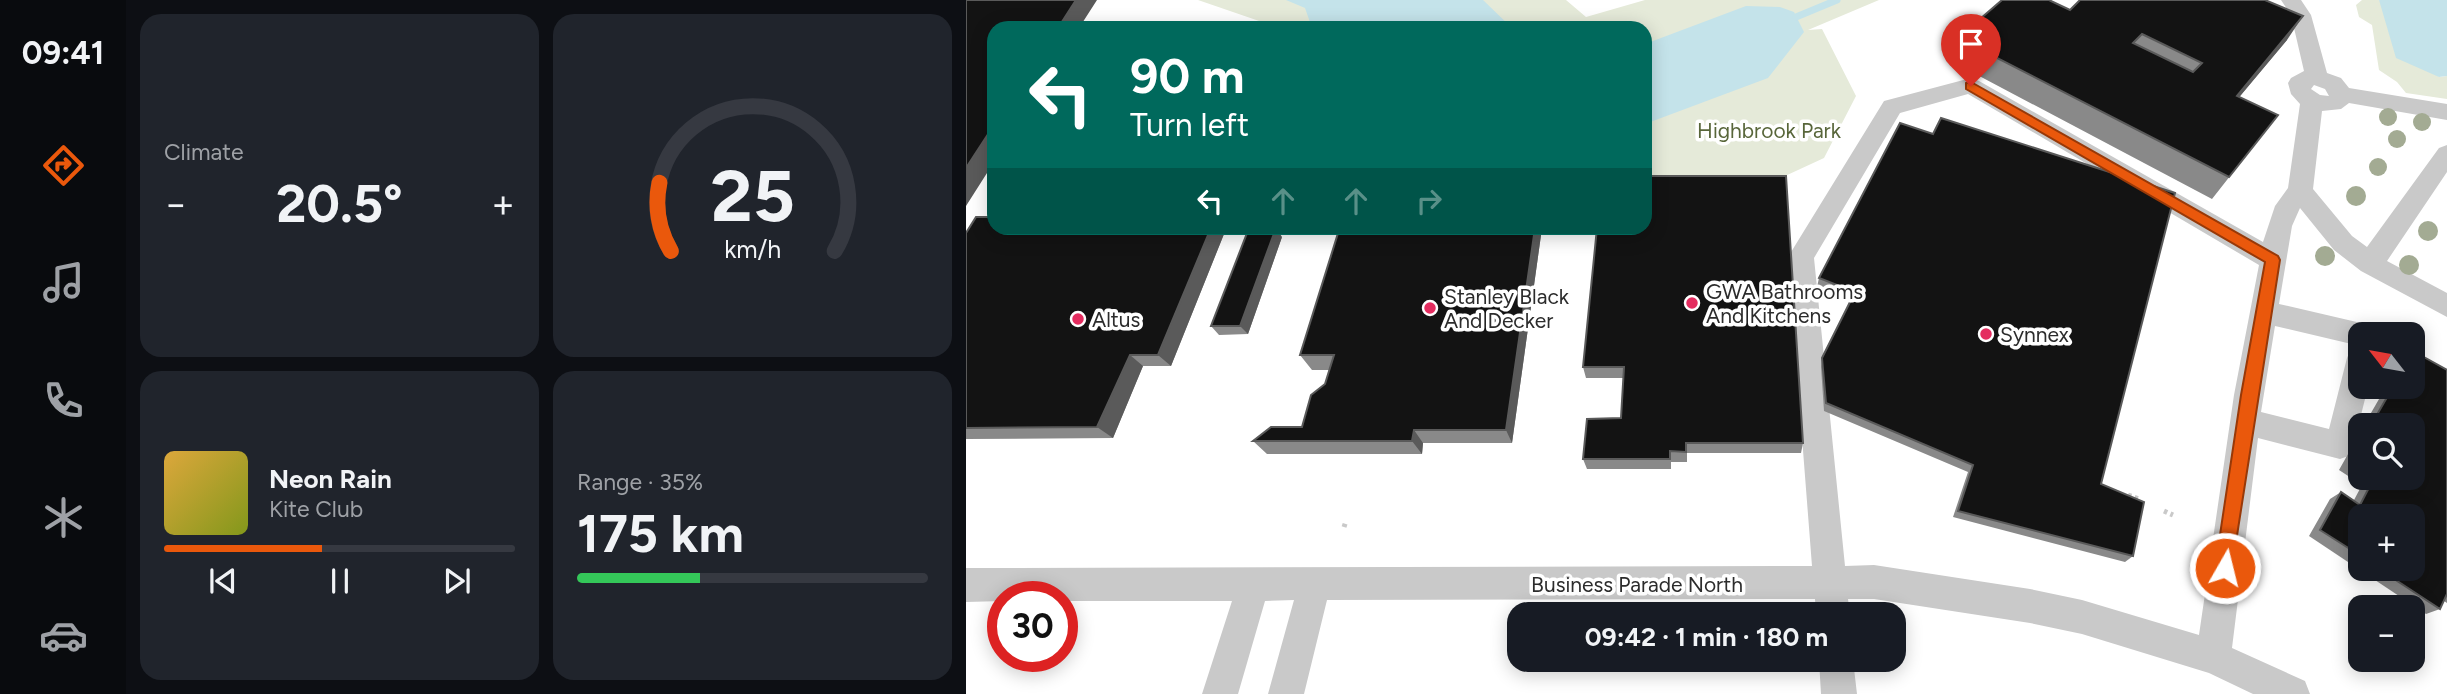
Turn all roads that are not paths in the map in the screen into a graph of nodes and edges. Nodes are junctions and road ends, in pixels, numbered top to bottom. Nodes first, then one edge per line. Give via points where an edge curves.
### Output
1 (2291, 0) edge
2 (2315, 89) junction
3 (2447, 112) edge
4 (2447, 154) edge
5 (2300, 191) junction
6 (2273, 260) junction
7 (2370, 264) junction
8 (2447, 306) edge
9 (2264, 312) junction
10 (2348, 332) edge
11 (2351, 399) edge
12 (2246, 422) junction
13 (1315, 583) junction
14 (966, 585) edge
15 (1253, 585) junction
16 (1831, 598) edge
17 (2213, 657) junction
18 (1837, 672) edge
19 (1220, 694) edge
20 (1286, 694) edge
21 (1839, 694) edge
22 (2292, 694) edge

1 - 2 street via 2301,15
2 - 3 street via 2335,104 2341,94
2 - 5 street
4 - 7 street
5 - 6 street via 2279,226
5 - 7 street via 2343,243
6 - 9 street
6 - 16 street via 1971,86 1892,107 1801,257
7 - 8 street
9 - 10 street
9 - 12 street
11 - 12 street via 2340,445
12 - 17 street
13 - 15 street, Business Parade North
13 - 16 street, Business Parade North via 1513,585
13 - 20 street
14 - 15 street, Business Parade North
15 - 19 street
16 - 17 street, Business Parade North via 1874,582 2030,606
17 - 22 street, Business Parade North
18 - 21 street

